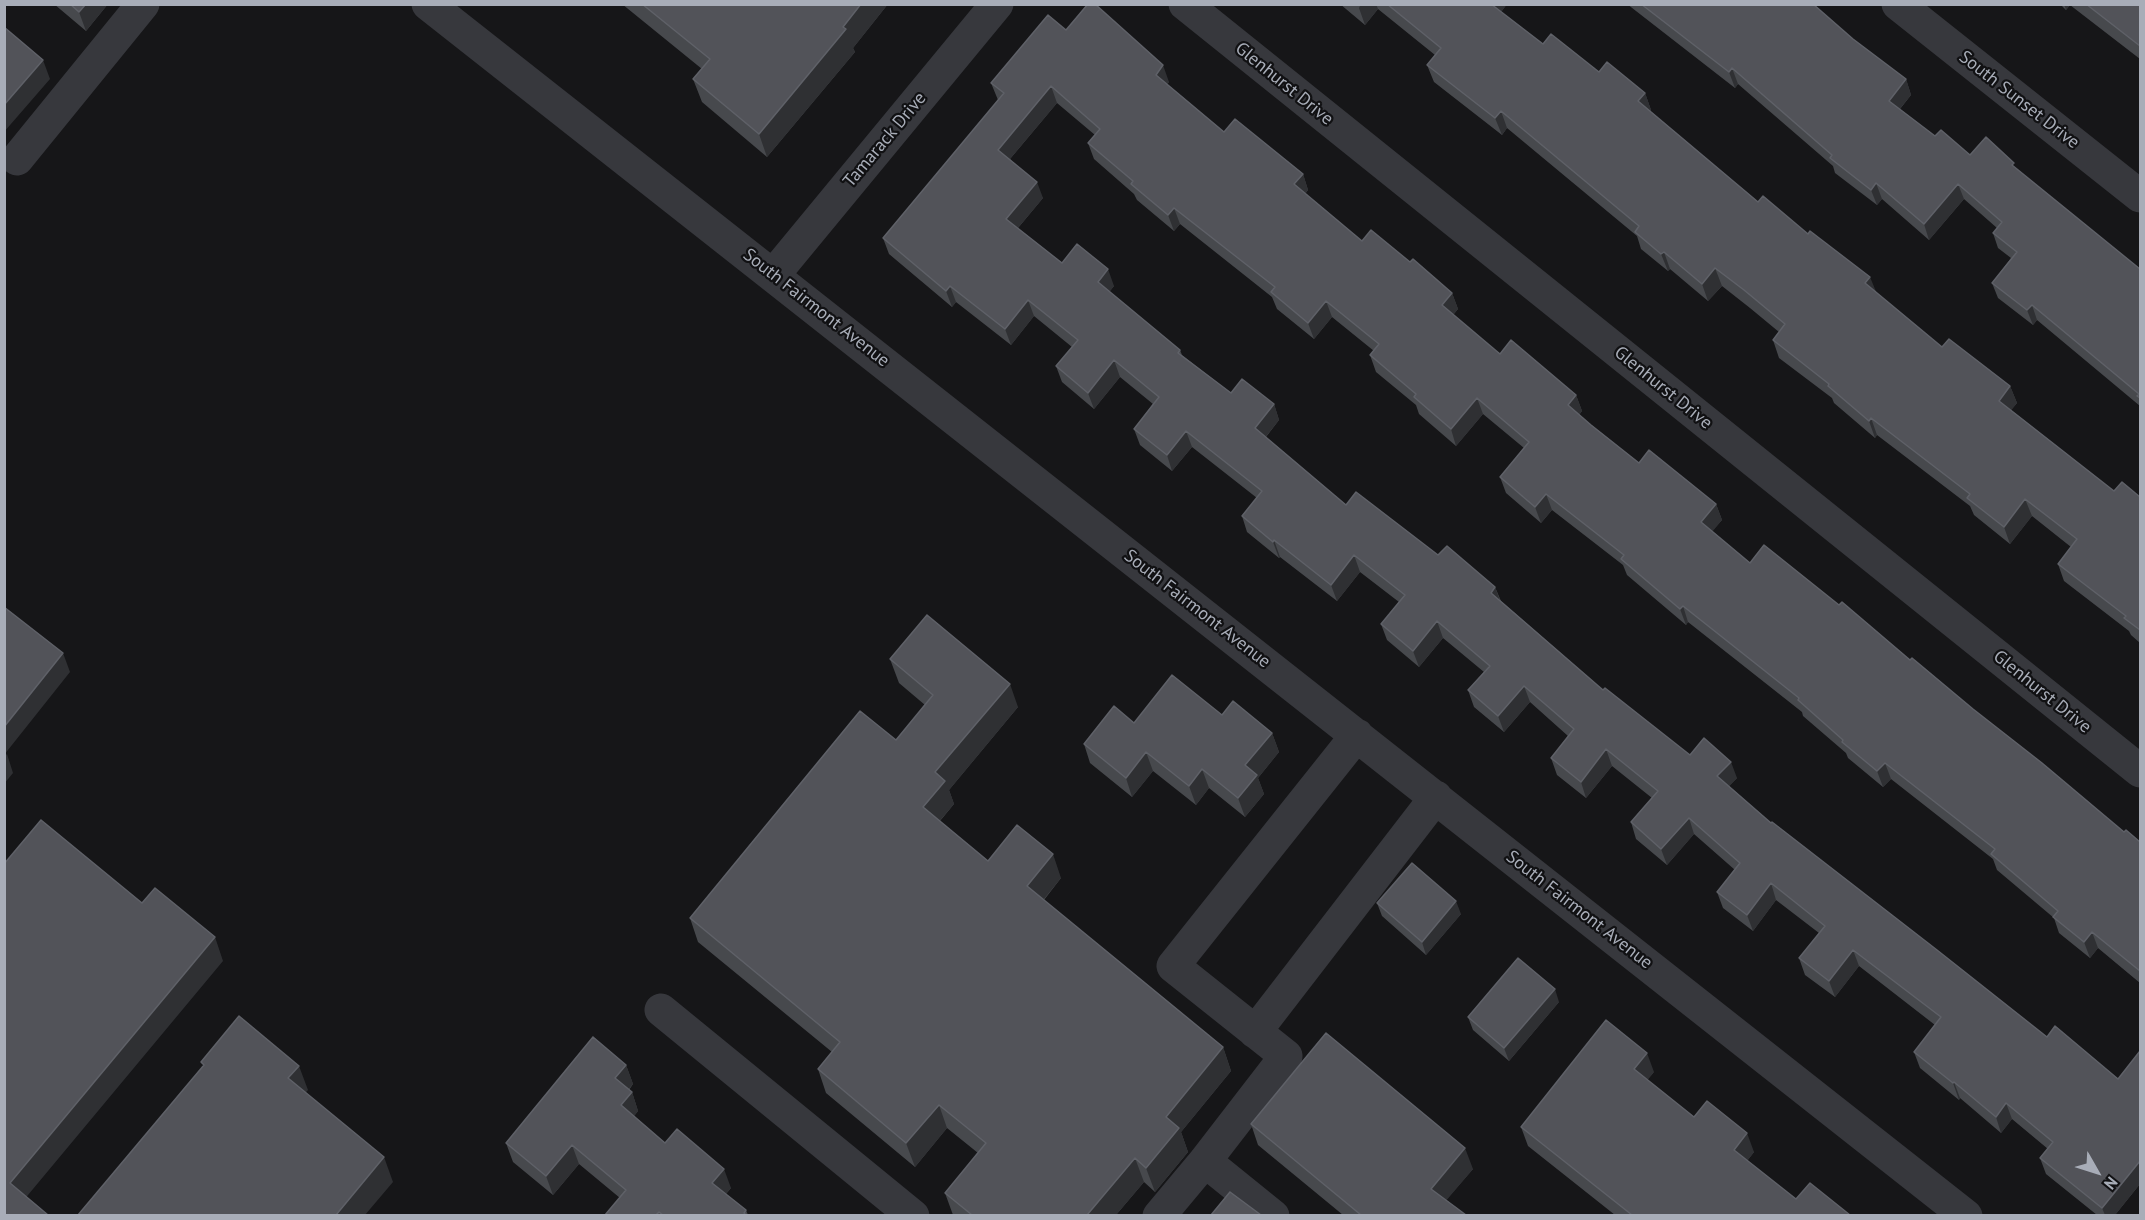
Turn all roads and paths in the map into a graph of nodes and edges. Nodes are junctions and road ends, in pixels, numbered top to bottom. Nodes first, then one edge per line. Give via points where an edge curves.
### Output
1 (143, 4) edge
2 (428, 4) edge
3 (997, 4) edge
4 (1185, 4) edge
5 (1898, 4) edge
6 (17, 159) dead end
7 (2140, 196) edge
8 (775, 276) junction
9 (1357, 735) junction
10 (2140, 771) edge
11 (1436, 797) junction
12 (661, 1010) dead end
13 (1255, 1032) junction
14 (1205, 1161) junction
15 (913, 1215) edge
16 (1159, 1215) edge
17 (1273, 1215) edge
18 (1966, 1215) edge

1 - 6 street
2 - 8 street, South Fairmont Avenue
3 - 8 street, Tamarack Drive
4 - 10 street, Glenhurst Drive
5 - 7 street, South Sunset Drive
8 - 9 street, South Fairmont Avenue
9 - 11 street, South Fairmont Avenue
9 - 13 street via 1173,966
11 - 13 street
11 - 18 street, South Fairmont Avenue
12 - 15 street
13 - 14 street via 1286,1056
14 - 16 street
14 - 17 street

